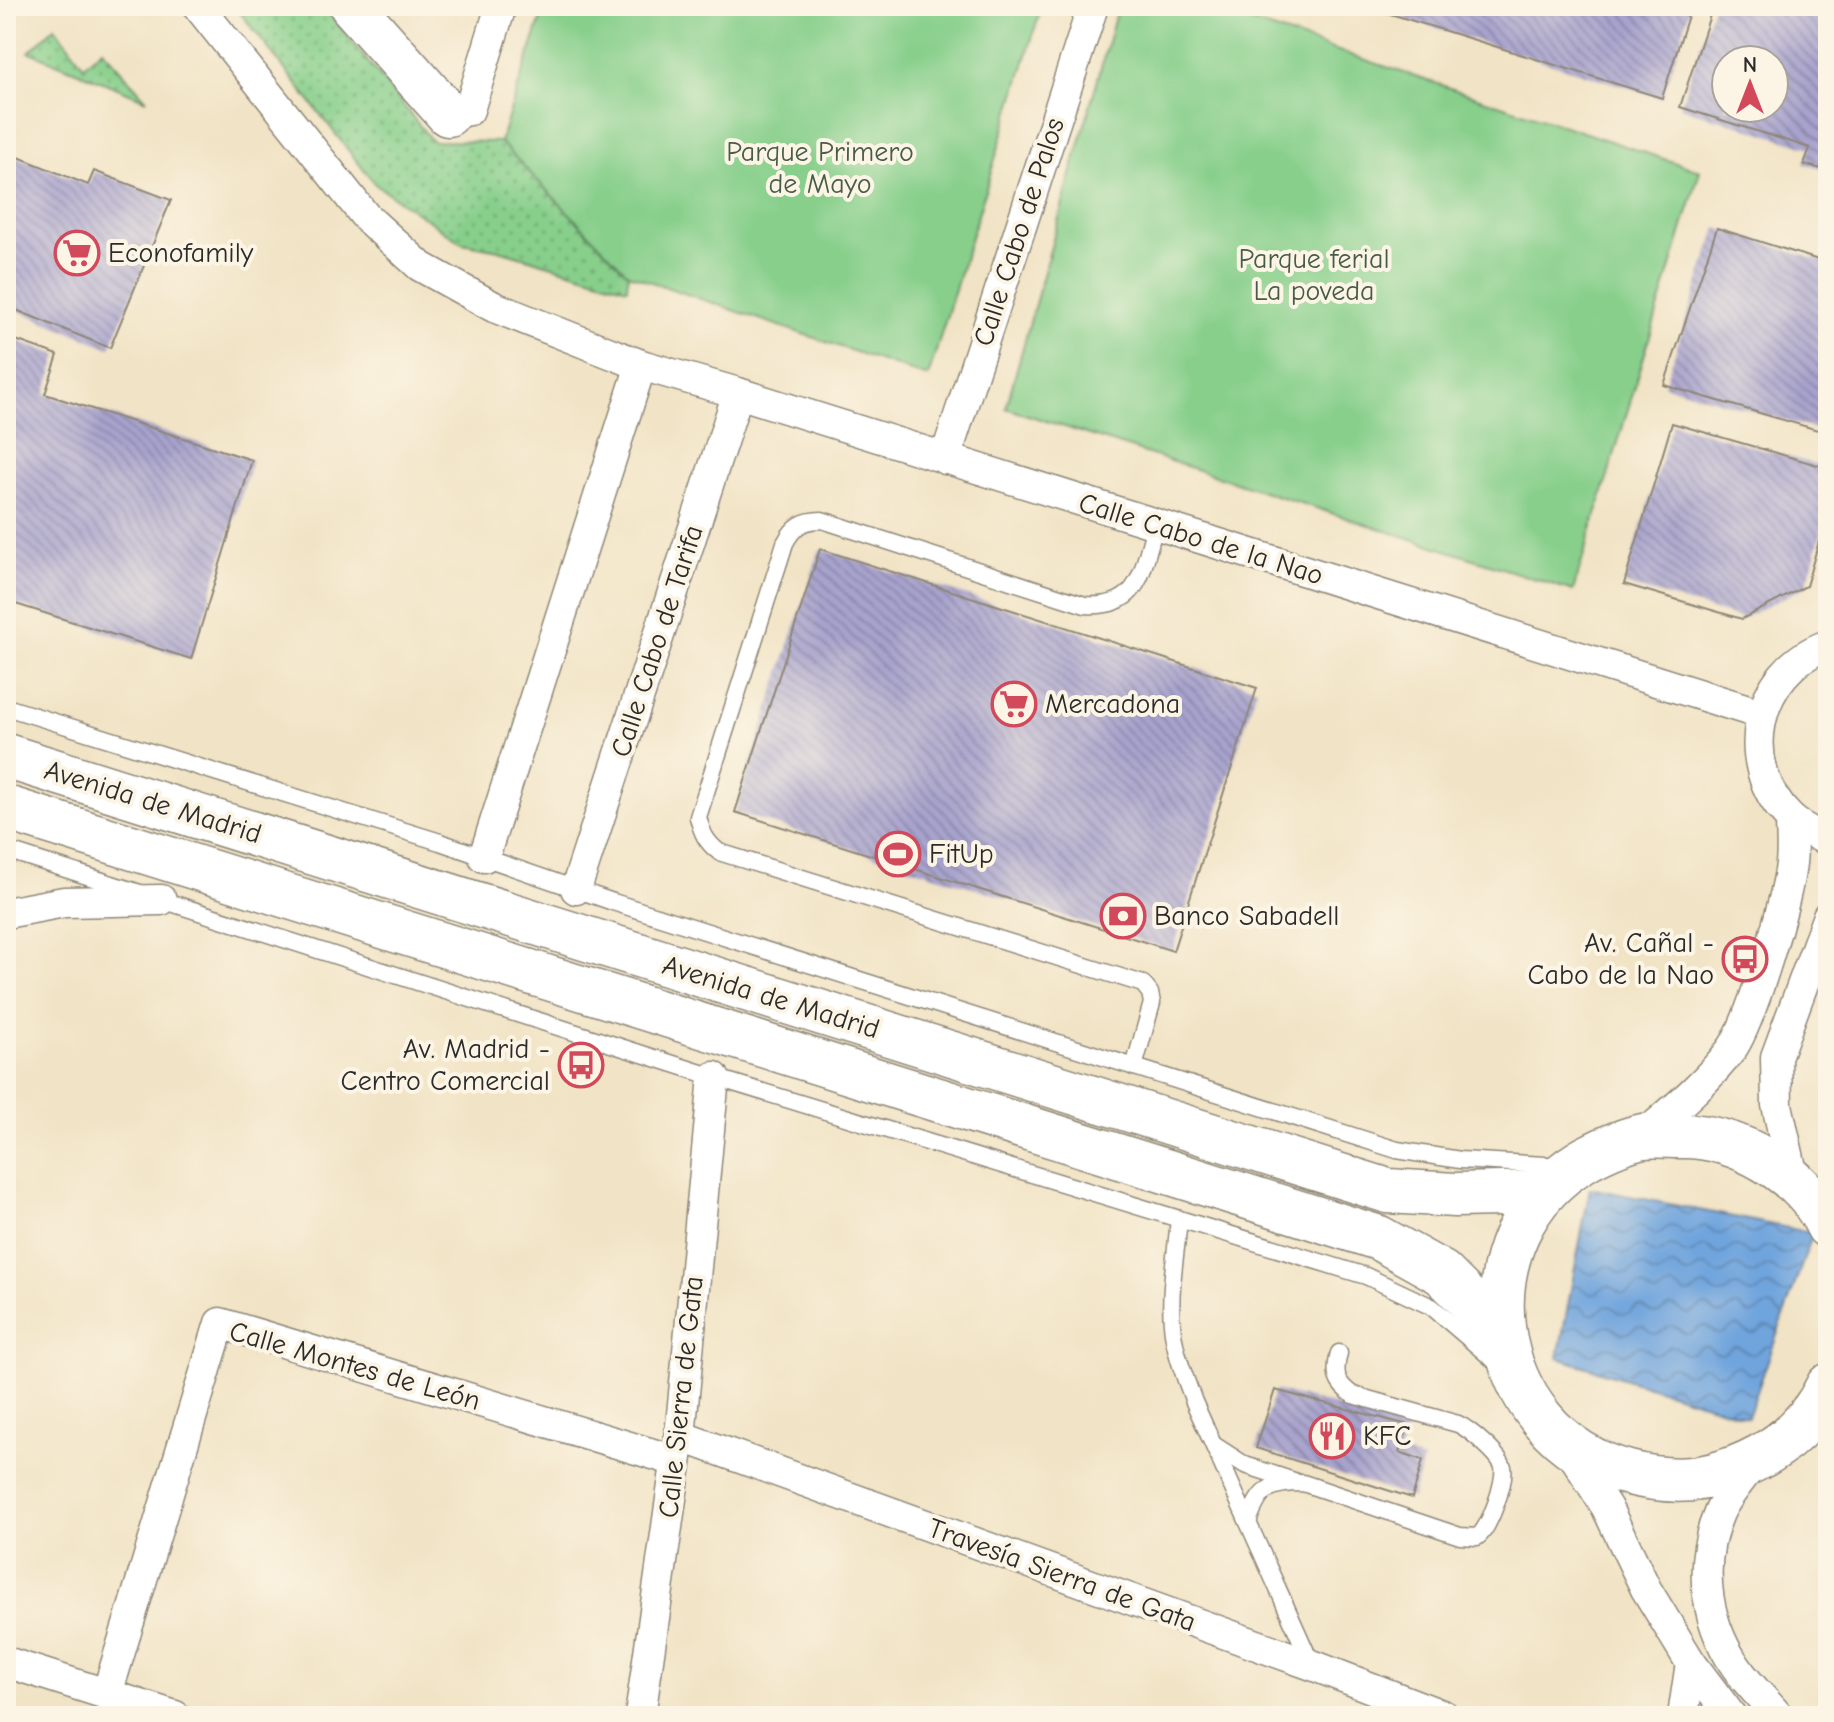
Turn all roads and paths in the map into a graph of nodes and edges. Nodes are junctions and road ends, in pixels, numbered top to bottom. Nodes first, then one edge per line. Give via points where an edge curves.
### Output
1 (198, 6) edge
2 (352, 6) edge
3 (501, 6) edge
4 (1093, 6) edge
5 (448, 114) joint
6 (641, 365) junction
7 (738, 393) junction
8 (945, 459) junction
9 (1156, 524) junction
10 (1828, 645) edge
11 (6, 707) edge
12 (1761, 714) junction
13 (6, 756) edge
14 (6, 808) edge
15 (1791, 819) junction
16 (1828, 841) edge
17 (6, 850) edge
18 (484, 857) junction
19 (576, 889) junction
20 (161, 900) junction
21 (6, 913) edge
22 (1828, 916) edge
23 (1828, 962) edge
24 (1802, 982) junction
25 (1134, 1067) junction
26 (714, 1077) junction
27 (1643, 1136) junction
28 (1558, 1180) junction
29 (1794, 1181) junction
30 (1179, 1219) junction
31 (1828, 1226) edge
32 (1502, 1333) junction
33 (1339, 1353) dead end
34 (1515, 1378) junction
35 (1828, 1386) edge
36 (1810, 1432) edge
37 (1566, 1443) junction
38 (1213, 1444) junction
39 (678, 1449) junction
40 (1754, 1462) junction
41 (1303, 1483) junction
42 (1248, 1522) junction
43 (6, 1662) edge
44 (1691, 1663) junction
45 (1312, 1665) junction
46 (107, 1694) junction
47 (175, 1716) edge
48 (640, 1716) edge
49 (1444, 1716) edge
50 (1683, 1716) edge
51 (1731, 1716) edge
52 (1778, 1716) edge

1 - 6 street, Calle Cabo de la Nao via 366,217 420,266 494,307
2 - 5 main road
3 - 5 street via 469,110
4 - 8 street, Calle Cabo de Palos
6 - 7 street, Calle Cabo de la Nao
6 - 18 street
7 - 8 street, Calle Cabo de la Nao
7 - 19 street, Calle Cabo de Tarifa
8 - 9 street, Calle Cabo de la Nao
9 - 12 street, Calle Cabo de la Nao
9 - 25 lane via 1132,593 1100,606 822,520 798,525 785,543 698,817 701,832 719,852 1143,984 1152,1003
10 - 12 street via 1809,651 1778,678
11 - 18 lane
12 - 15 street via 1758,757 1769,790
13 - 28 main road, Avenida de Madrid via 1388,1191 1455,1195
14 - 32 main road, Avenida de Madrid via 1379,1238 1442,1273
15 - 16 street
15 - 27 street via 1791,863 1779,915 1733,1047
17 - 20 lane
18 - 19 lane
19 - 25 lane
20 - 21 street via 64,902
20 - 26 lane
22 - 24 street
23 - 24 lane
24 - 29 street via 1776,1057 1777,1105
25 - 28 lane via 1397,1150
26 - 30 lane
26 - 39 street, Calle Sierra de Gata
27 - 28 main road via 1606,1147
27 - 29 main road via 1697,1135 1748,1150
28 - 32 main road via 1516,1235 1502,1281
29 - 31 main road
30 - 34 lane via 1366,1276 1432,1307
30 - 38 lane via 1172,1326 1179,1362
32 - 34 main road
33 - 41 lane via 1335,1371 1343,1389 1467,1428 1499,1460 1503,1473 1483,1533 1469,1537
34 - 37 main road via 1533,1410
35 - 36 main road
36 - 40 main road
37 - 40 main road via 1606,1468 1657,1480 1707,1478
37 - 44 street
38 - 41 lane via 1245,1465
38 - 42 lane
39 - 45 street, Travesía Sierra de Gata
39 - 46 street, Calle Montes de León via 220,1323
39 - 48 street, Calle Sierra de Gata
40 - 52 street via 1720,1510 1708,1545 1706,1577 1713,1624 1740,1673
41 - 42 lane via 1266,1489
42 - 45 lane
43 - 46 street
44 - 50 street
44 - 51 street
45 - 49 street, Travesía Sierra de Gata
46 - 47 street

